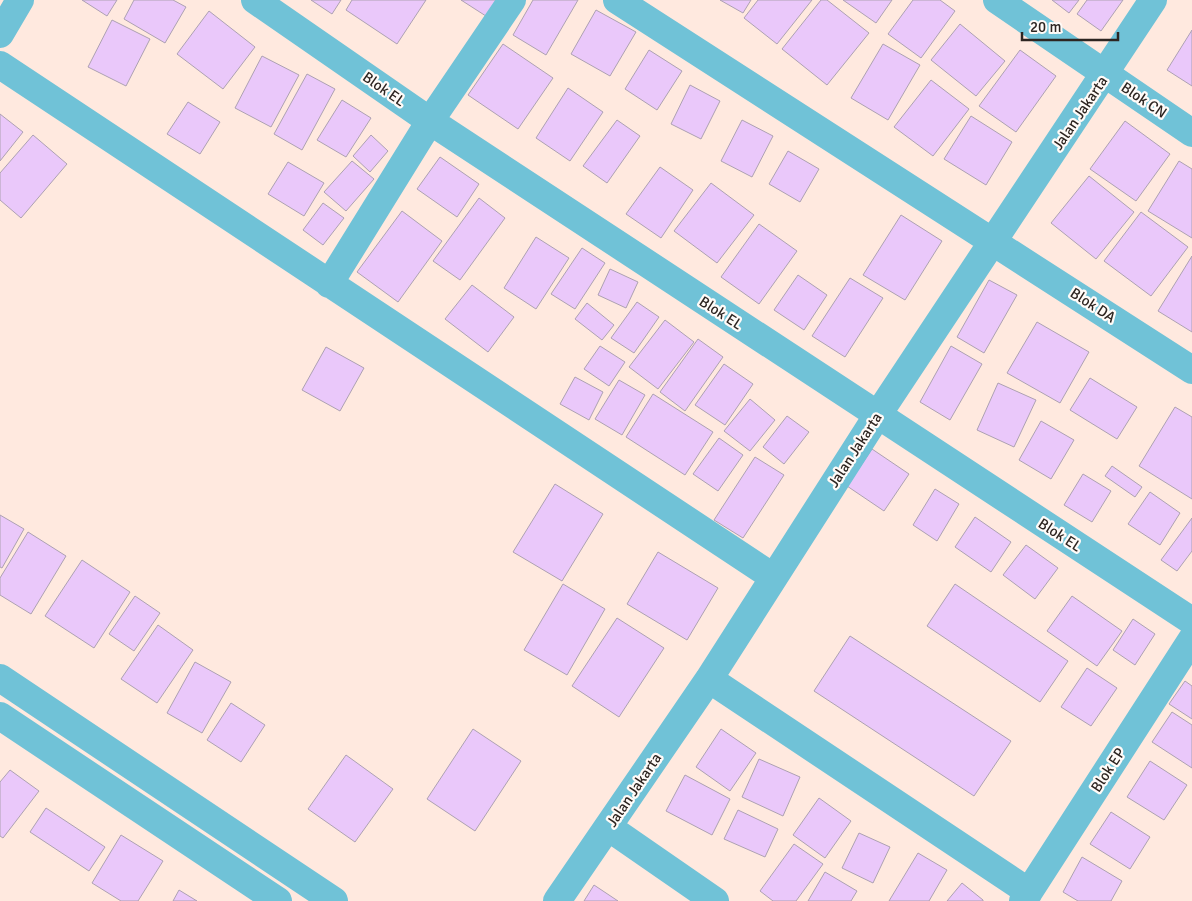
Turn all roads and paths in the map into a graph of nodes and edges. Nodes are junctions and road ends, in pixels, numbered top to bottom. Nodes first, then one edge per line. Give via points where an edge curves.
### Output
1 (20, 0) edge
2 (255, 0) edge
3 (512, 0) edge
4 (617, 0) edge
5 (997, 0) edge
6 (1154, 0) edge
7 (0, 34) edge
8 (0, 65) edge
9 (1106, 74) junction
10 (430, 121) junction
11 (1192, 133) edge
12 (993, 241) junction
13 (329, 284) junction
14 (1192, 370) edge
15 (877, 416) junction
16 (773, 577) junction
17 (1192, 621) edge
18 (1192, 639) edge
19 (0, 678) edge
20 (709, 678) junction
21 (0, 716) edge
22 (608, 827) junction
23 (1026, 896) edge
24 (278, 901) edge
25 (334, 901) edge
26 (557, 901) edge
27 (715, 901) edge

1 - 7 street
2 - 10 street, Blok EL
3 - 10 street
4 - 12 street, Blok DA
5 - 9 street, Blok CN
6 - 9 street, Jalan Jakarta
8 - 13 street
9 - 11 street, Blok CN
9 - 12 street, Jalan Jakarta
10 - 13 street
10 - 15 street, Blok EL
12 - 14 street, Blok DA
12 - 15 street, Jalan Jakarta
13 - 16 street
15 - 16 street, Jalan Jakarta
15 - 17 street, Blok EL
16 - 20 street, Jalan Jakarta
18 - 23 street, Blok EP
19 - 25 street
20 - 22 street, Jalan Jakarta
20 - 23 street
21 - 24 street
22 - 26 street, Jalan Jakarta
22 - 27 street

